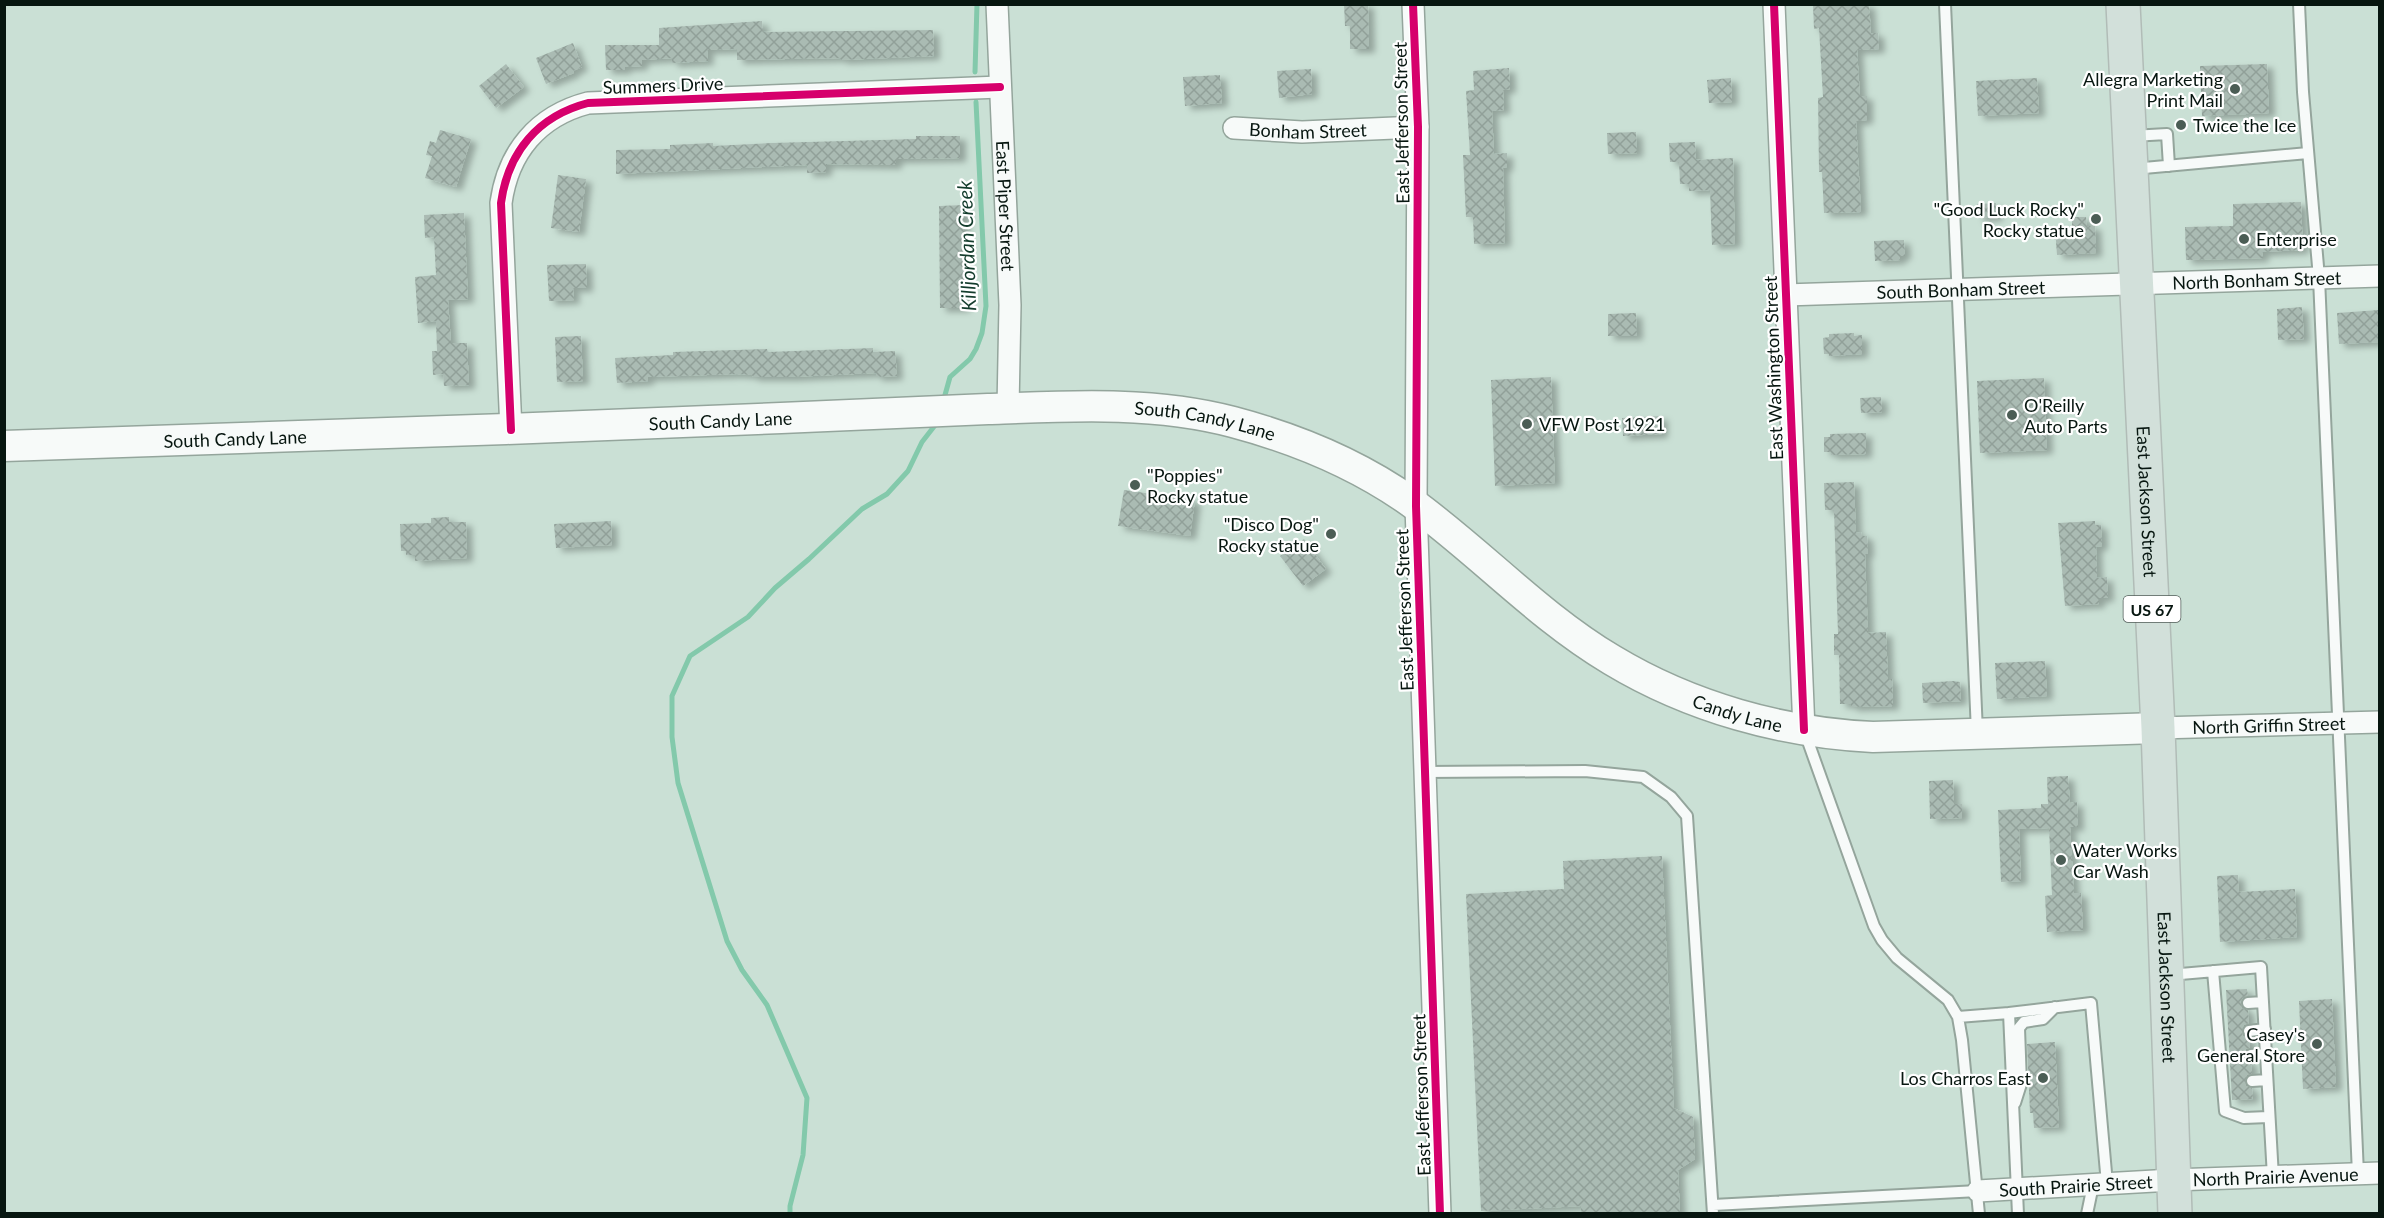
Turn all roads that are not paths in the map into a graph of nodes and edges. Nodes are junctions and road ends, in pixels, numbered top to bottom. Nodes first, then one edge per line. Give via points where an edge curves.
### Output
1 (997, 4) edge
2 (1413, 4) edge
3 (1774, 4) edge
4 (1945, 4) edge
5 (2123, 4) edge
6 (2299, 4) edge
7 (1000, 87) junction
8 (1418, 127) junction
9 (1234, 128) dead end
10 (2129, 136) junction
11 (2308, 153) junction
12 (2169, 166) junction
13 (2130, 170) junction
14 (2379, 276) edge
15 (2319, 278) junction
16 (2135, 283) junction
17 (1958, 289) junction
18 (1785, 295) junction
19 (1008, 408) junction
20 (511, 430) junction
21 (4, 446) edge
22 (1416, 506) junction
23 (2379, 722) edge
24 (2338, 723) junction
25 (2158, 728) junction
26 (1804, 730) junction
27 (1977, 734) junction
28 (1425, 772) junction
29 (2213, 971) junction
30 (2166, 975) junction
31 (2263, 1002) junction
32 (2248, 1003) dead end
33 (2055, 1007) junction
34 (2009, 1013) junction
35 (1958, 1017) junction
36 (2265, 1029) junction
37 (2249, 1031) dead end
38 (2266, 1054) junction
39 (2251, 1055) dead end
40 (2267, 1080) junction
41 (2252, 1081) dead end
42 (2013, 1107) junction
43 (2268, 1117) junction
44 (2379, 1173) edge
45 (2358, 1174) junction
46 (2273, 1177) junction
47 (2172, 1180) junction
48 (2100, 1184) junction
49 (2016, 1189) junction
50 (1978, 1191) junction
51 (1713, 1209) edge
52 (1440, 1214) edge
53 (1978, 1214) edge
54 (2018, 1214) edge
55 (2087, 1214) edge
56 (2175, 1214) edge

1 - 7 street, East Piper Street
2 - 8 street, East Jefferson Street
3 - 18 street, East Washington Street
4 - 17 lane
5 - 10 highway, East Jackson Street / US 67
6 - 11 lane
7 - 19 street, East Piper Street via 1010,305
7 - 20 street, Summers Drive via 588,103 549,119 519,149 507,175 501,202
8 - 9 street, Bonham Street via 1302,132
8 - 22 street, East Jefferson Street
10 - 12 lane via 2167,134
10 - 13 highway, East Jackson Street / US 67
11 - 12 lane
11 - 15 lane
12 - 13 lane
13 - 16 highway, East Jackson Street / US 67
14 - 15 street, North Bonham Street
15 - 16 street, North Bonham Street
15 - 24 lane
16 - 17 street, South Bonham Street
16 - 25 highway, East Jackson Street / US 67
17 - 18 street, South Bonham Street
17 - 27 lane
18 - 26 street, East Washington Street
19 - 20 main road, South Candy Lane
19 - 22 main road, South Candy Lane via 1196,413 1303,443 1389,487
20 - 21 main road, South Candy Lane
22 - 26 main road, Candy Lane via 1569,632 1609,659 1689,699
22 - 28 street, East Jefferson Street
23 - 24 street, North Griffin Street
24 - 25 street, North Griffin Street
24 - 45 lane
25 - 27 main road, Candy Lane
25 - 30 highway, East Jackson Street / US 67
26 - 27 main road, Candy Lane via 1874,737
26 - 35 lane via 1874,926 1897,958 1948,1000
28 - 51 lane via 1585,771 1643,777 1671,797 1687,816
28 - 52 street, East Jefferson Street
29 - 30 lane
29 - 31 lane via 2261,967
29 - 43 lane via 2221,1005 2227,1083 2225,1111 2244,1118
30 - 47 highway, East Jackson Street / US 67
31 - 32 lane
31 - 36 lane
33 - 34 lane
33 - 42 lane via 2043,1019 2024,1022 2019,1028 2021,1084
33 - 48 lane via 2091,1002
34 - 35 lane
34 - 42 lane
35 - 50 lane
36 - 37 lane
36 - 38 lane
38 - 39 lane
38 - 40 lane
40 - 41 lane
40 - 43 lane
42 - 49 lane
43 - 46 lane
44 - 45 street, North Prairie Avenue
45 - 46 street, North Prairie Avenue
46 - 47 street, North Prairie Avenue
47 - 48 street, South Prairie Street
47 - 56 highway, East Jackson Street / US 67
48 - 49 street, South Prairie Street
48 - 55 lane
49 - 50 street, South Prairie Street
49 - 54 lane
50 - 51 lane
50 - 53 lane

